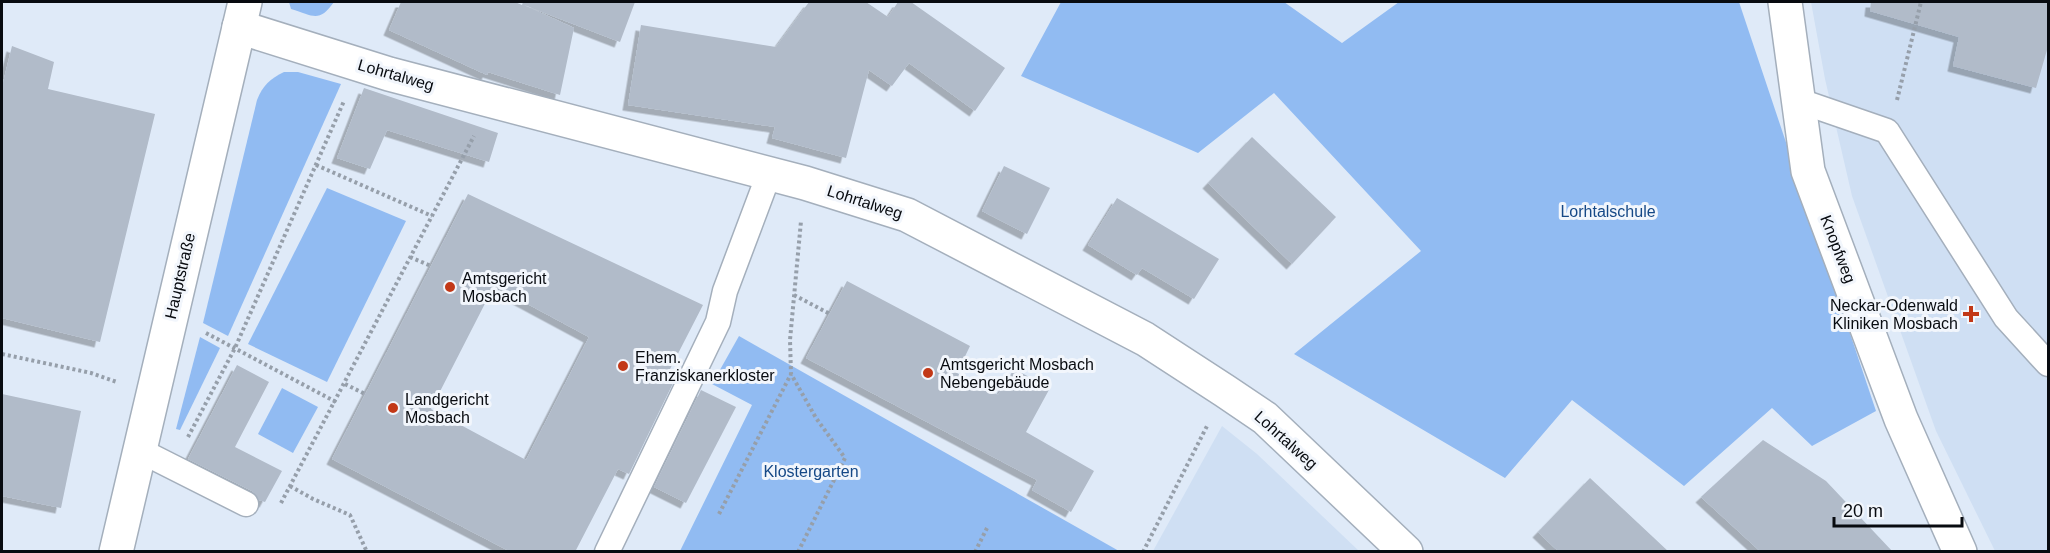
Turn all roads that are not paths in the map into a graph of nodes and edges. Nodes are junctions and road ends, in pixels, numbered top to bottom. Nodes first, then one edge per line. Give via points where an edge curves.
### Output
1 (1785, 2) edge
2 (242, 14) edge
3 (1797, 100) junction
4 (769, 174) junction
5 (2049, 364) edge
6 (139, 450) junction
7 (246, 504) road end
8 (116, 552) edge
9 (607, 552) edge
10 (1406, 552) edge
11 (1960, 552) edge

1 - 3 street, Knopfweg
2 - 4 street, Lohrtalweg via 360,65
2 - 6 street, Hauptstraße
3 - 5 lane via 1887,131 2007,318
3 - 11 street, Knopfweg via 1812,182 1901,419
4 - 9 lane via 725,291 718,322
4 - 10 street, Lohrtalweg via 907,215 1145,339 1265,418
6 - 7 lane
6 - 8 street, Hauptstraße

